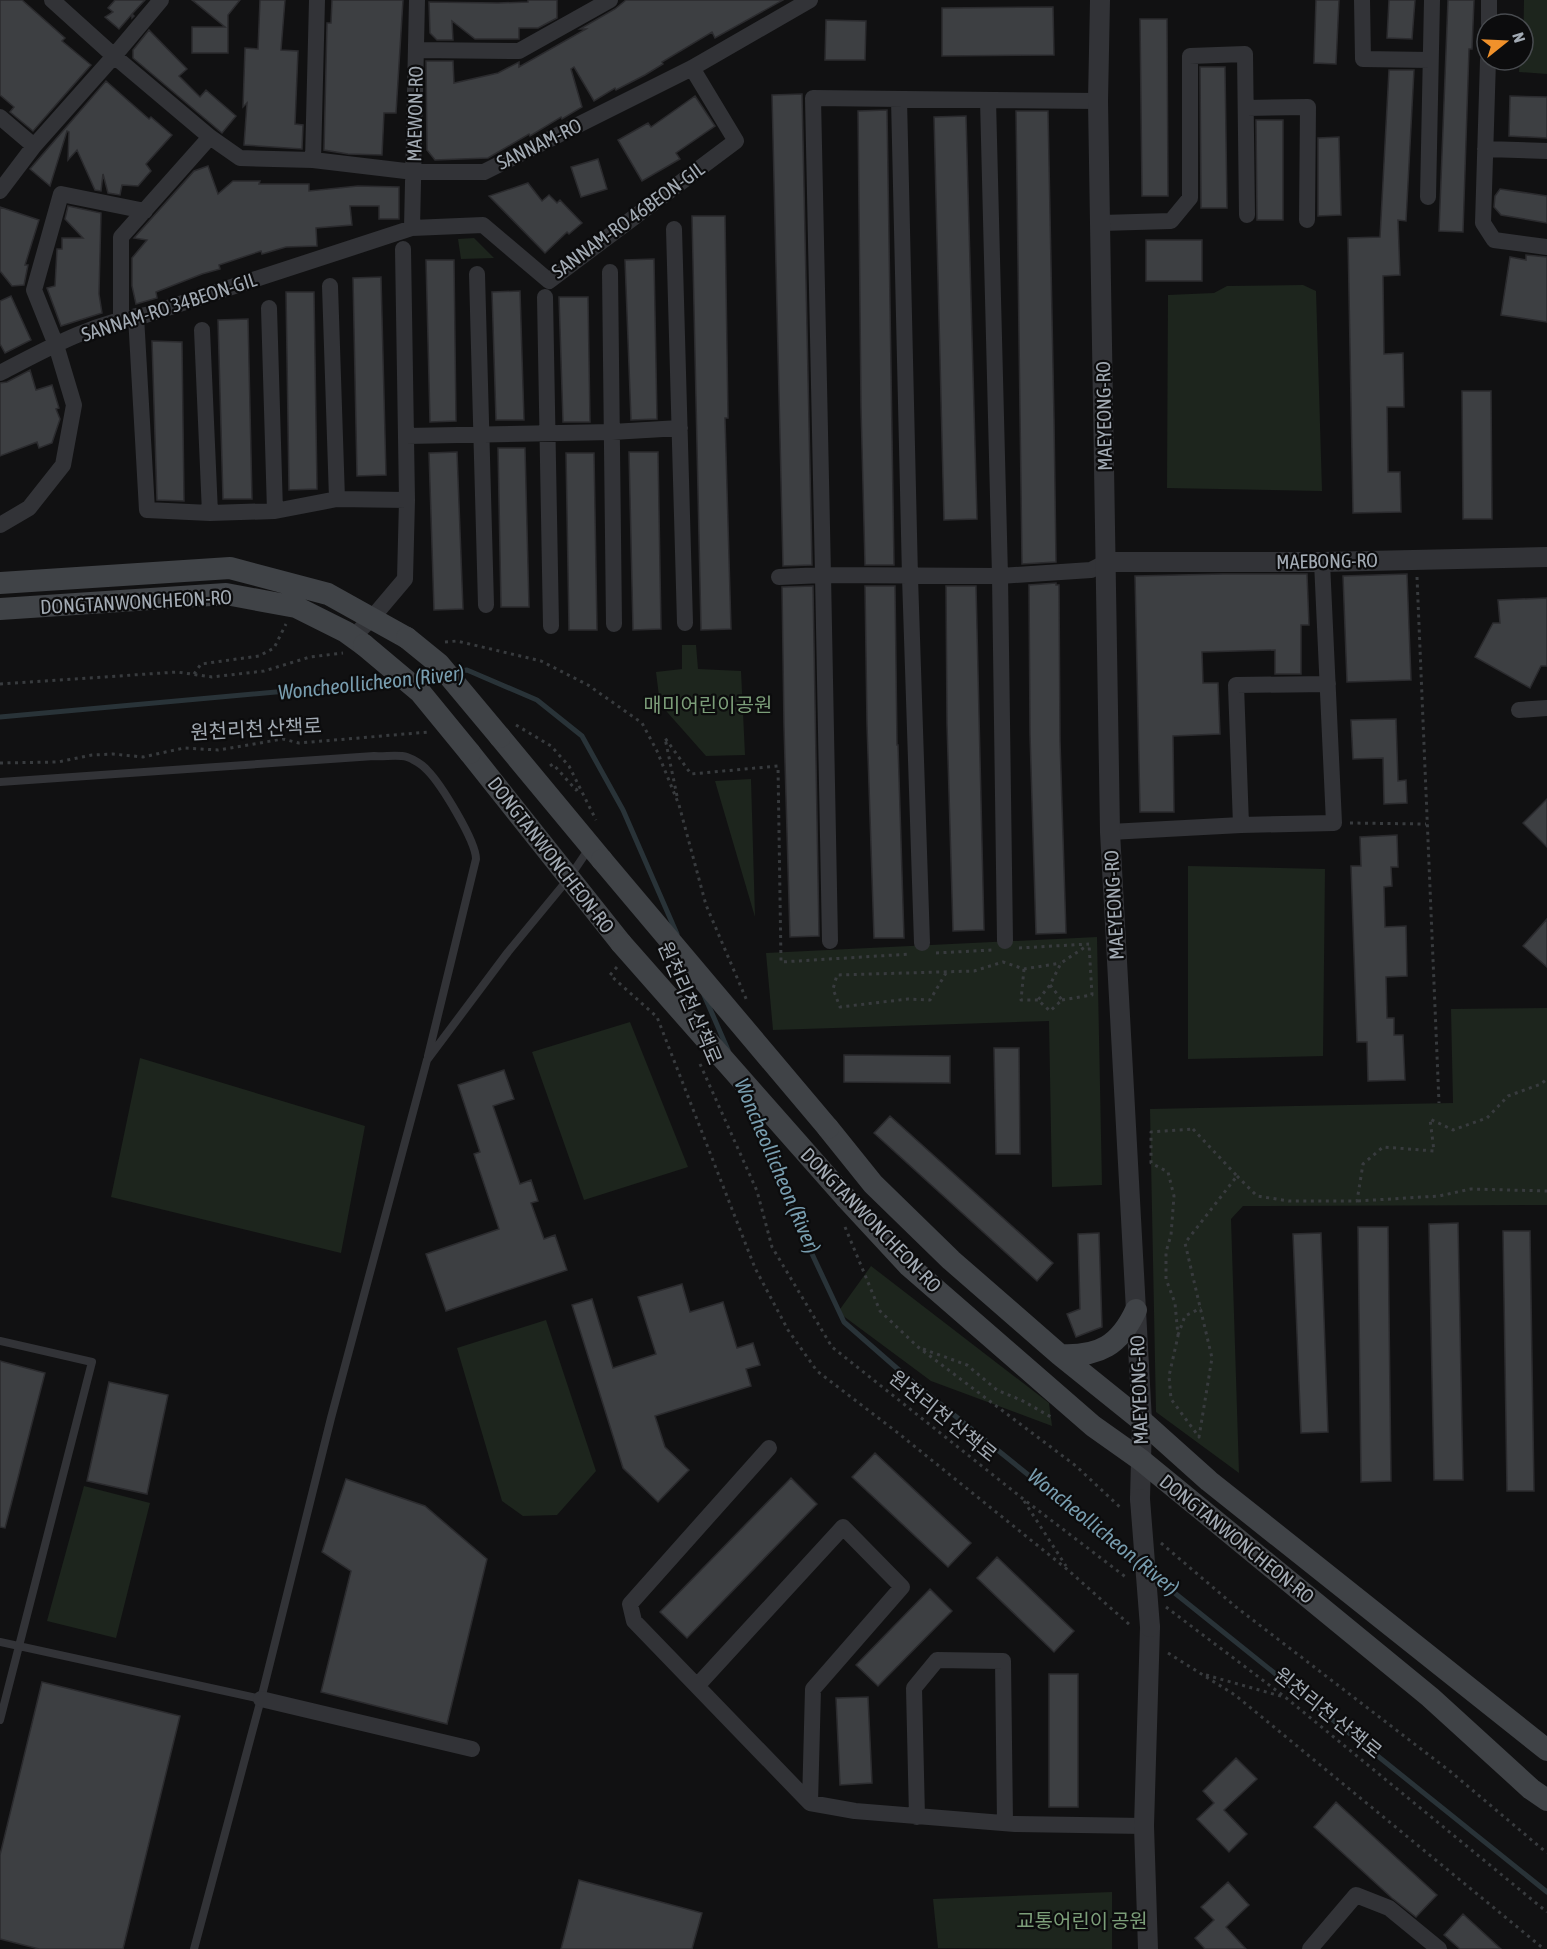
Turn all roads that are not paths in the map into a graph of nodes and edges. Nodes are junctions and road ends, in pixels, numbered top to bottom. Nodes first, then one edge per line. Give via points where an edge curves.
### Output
1 (52, 0) edge
2 (161, 0) edge
3 (317, 0) edge
4 (417, 0) edge
5 (610, 0) edge
6 (810, 0) edge
7 (1100, 0) edge
8 (1362, 0) edge
9 (1432, 0) edge
10 (591, 5) edge
11 (417, 50) junction
12 (114, 56) junction
13 (1431, 60) junction
14 (692, 68) junction
15 (1488, 72) edge
16 (899, 99) junction
17 (988, 100) junction
18 (1098, 101) junction
19 (1247, 108) junction
20 (0, 117) edge
21 (210, 137) junction
22 (34, 147) junction
23 (1485, 149) junction
24 (1547, 151) edge
25 (313, 160) junction
26 (414, 172) junction
27 (1, 189) edge
28 (1428, 197) dead end
29 (145, 211) junction
30 (1247, 215) dead end
31 (1307, 220) dead end
32 (1101, 223) junction
33 (412, 228) junction
34 (674, 229) dead end
35 (1547, 247) edge
36 (403, 249) dead end
37 (610, 272) dead end
38 (477, 274) dead end
39 (330, 286) dead end
40 (545, 297) dead end
41 (269, 309) dead end
42 (128, 318) junction
43 (202, 330) dead end
44 (56, 345) junction
45 (0, 373) edge
46 (680, 428) junction
47 (612, 432) junction
48 (548, 433) junction
49 (482, 435) junction
50 (406, 436) junction
51 (337, 499) junction
52 (407, 500) junction
53 (275, 511) junction
54 (210, 513) junction
55 (0, 525) edge
56 (1547, 557) edge
57 (1107, 562) junction
58 (1322, 562) junction
59 (823, 575) junction
60 (1000, 576) junction
61 (910, 577) junction
62 (779, 578) dead end
63 (0, 583) edge
64 (486, 605) dead end
65 (0, 609) edge
66 (372, 618) junction
67 (685, 623) dead end
68 (614, 624) dead end
69 (551, 626) dead end
70 (358, 641) junction
71 (1328, 684) junction
72 (1547, 708) edge
73 (1519, 710) dead end
74 (0, 782) edge
75 (1240, 825) junction
76 (1110, 832) junction
77 (597, 844) junction
78 (569, 878) junction
79 (830, 941) dead end
80 (1005, 941) dead end
81 (922, 943) dead end
82 (427, 1060) junction
83 (1136, 1310) junction
84 (0, 1341) edge
85 (1060, 1355) junction
86 (1142, 1421) junction
87 (769, 1448) dead end
88 (1141, 1460) junction
89 (0, 1642) edge
90 (19, 1646) junction
91 (697, 1686) junction
92 (261, 1699) junction
93 (0, 1720) edge
94 (472, 1749) dead end
95 (1547, 1750) edge
96 (1547, 1800) edge
97 (810, 1803) junction
98 (917, 1816) junction
99 (1005, 1823) junction
100 (1144, 1826) junction
101 (194, 1949) edge
102 (1148, 1949) edge
103 (1310, 1949) edge
104 (1439, 1949) edge

1 - 12 street, SANNAM-RO
2 - 12 street
3 - 25 street
4 - 11 street, MAEWON-RO
5 - 10 street
6 - 14 street, SANNAM-RO
7 - 18 street, MAEYEONG-RO
8 - 13 street via 1363,59
9 - 13 street
10 - 11 street via 519,51
11 - 26 street, MAEWON-RO
12 - 21 street, SANNAM-RO
12 - 22 street
13 - 28 street
14 - 26 street, SANNAM-RO via 484,171
14 - 33 street, SANNAM-RO 46BEON-GIL via 736,141 549,281 483,225
15 - 23 street
16 - 17 street
16 - 59 street via 813,98
16 - 61 street
17 - 18 street
17 - 60 street
18 - 32 street, MAEYEONG-RO
19 - 30 street
19 - 31 street via 1308,107
19 - 32 street via 1245,54 1190,56 1190,198 1172,221
20 - 22 street
21 - 25 street, SANNAM-RO via 240,158
21 - 29 street
22 - 27 street
23 - 24 street
23 - 35 street via 1483,223 1494,240
25 - 26 street, SANNAM-RO
26 - 33 street, MAEWON-RO
29 - 42 street via 121,237
29 - 44 street, SANNAM-RO 34BEON-GIL via 61,194 34,290
32 - 57 street, MAEYEONG-RO
33 - 42 street, SANNAM-RO 34BEON-GIL
34 - 46 street
36 - 50 street
37 - 47 street
38 - 49 street
39 - 51 street
40 - 48 street
41 - 53 street
42 - 44 street, SANNAM-RO 34BEON-GIL
42 - 54 street via 147,510
43 - 54 street
44 - 45 street
44 - 55 street via 74,405 63,465 29,508
46 - 47 street
46 - 67 street
47 - 48 street
47 - 68 street
48 - 49 street
48 - 69 street
49 - 50 street
49 - 64 street
50 - 52 street
51 - 52 street
51 - 53 street
52 - 66 street via 405,579
53 - 54 street
56 - 58 street, MAEBONG-RO
57 - 58 street, MAEBONG-RO
57 - 60 street via 1091,570
57 - 76 street, MAEYEONG-RO
58 - 71 street
59 - 61 street
59 - 62 street
59 - 79 street
60 - 61 street
60 - 80 street
61 - 81 street
63 - 66 main road, DONGTANWONCHEON-RO via 230,568 328,594
65 - 70 main road, DONGTANWONCHEON-RO via 226,594 296,607
66 - 70 street
66 - 77 main road, DONGTANWONCHEON-RO, bridge via 407,638 439,664 507,730
70 - 78 main road, DONGTANWONCHEON-RO, bridge via 420,692
71 - 75 street via 1236,685
71 - 75 street, MAEYEONG-RO via 1334,823
72 - 73 street
74 - 82 lane via 374,756 407,757 427,769 476,851
75 - 76 street, MAEYEONG-RO
76 - 83 street, MAEYEONG-RO
77 - 78 lane
77 - 85 main road, DONGTANWONCHEON-RO, bridge via 873,1184 951,1260
78 - 82 lane
78 - 88 main road, DONGTANWONCHEON-RO, bridge via 621,943 909,1266 1093,1426
82 - 92 lane
83 - 85 main road via 1129,1326 1111,1344 1089,1354
83 - 86 street, MAEYEONG-RO
84 - 90 lane via 92,1362
85 - 86 main road, DONGTANWONCHEON-RO
86 - 88 street, MAEYEONG-RO
86 - 95 main road, DONGTANWONCHEON-RO via 1209,1481
87 - 91 street via 630,1604 634,1621
88 - 96 main road, DONGTANWONCHEON-RO via 1430,1697
88 - 100 street, MAEYEONG-RO, bridge via 1135,1507 1150,1634
89 - 90 lane
90 - 92 lane
90 - 93 lane
91 - 97 street
91 - 97 street via 843,1527 902,1587 813,1689
92 - 94 street
92 - 101 lane
97 - 98 street
98 - 99 street
98 - 99 street via 914,1688 937,1660 1004,1660
99 - 100 street
100 - 102 street, MAEYEONG-RO
103 - 104 street via 1356,1895 1389,1908

